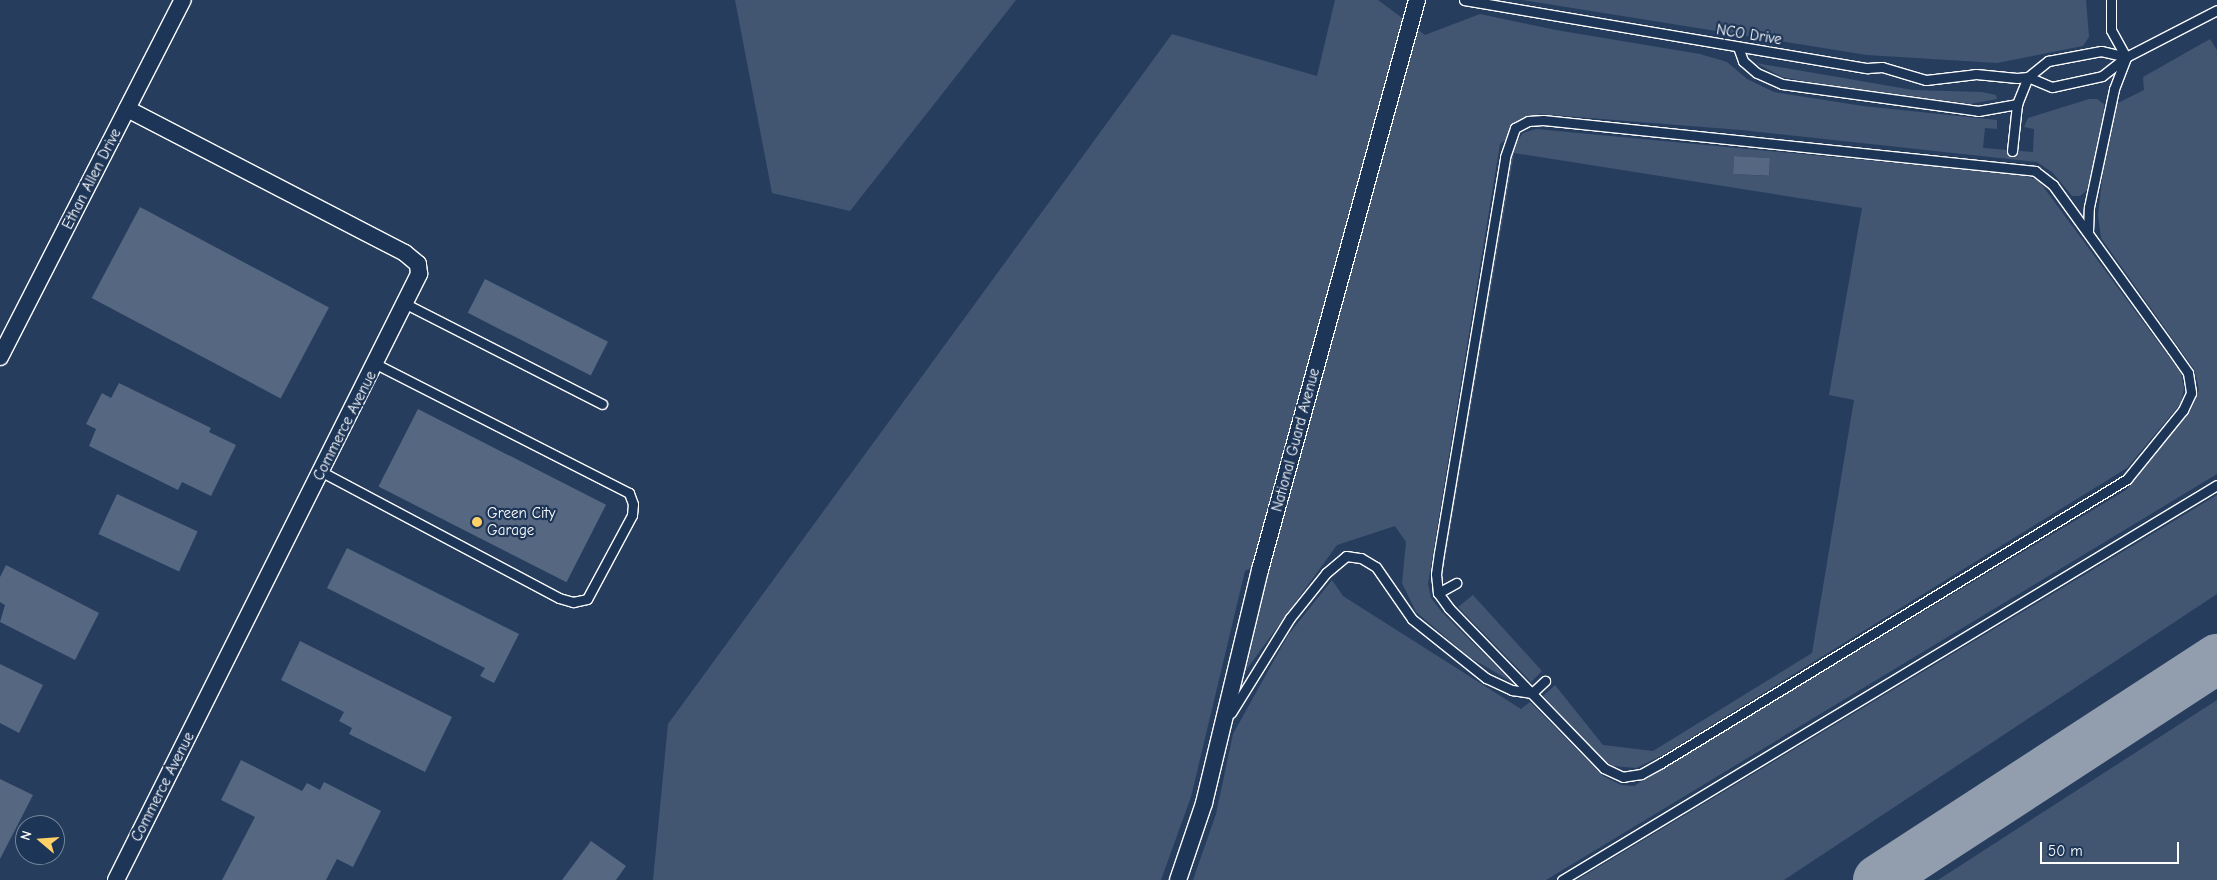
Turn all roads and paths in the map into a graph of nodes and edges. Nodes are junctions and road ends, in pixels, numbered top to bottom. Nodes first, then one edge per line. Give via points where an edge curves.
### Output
1 (183, 0) edge
2 (1417, 0) edge
3 (1464, 0) edge
4 (2109, 1) edge
5 (2217, 10) edge
6 (1738, 47) junction
7 (2126, 58) junction
8 (2028, 77) junction
9 (2017, 104) junction
10 (127, 109) junction
11 (2012, 150) dead end
12 (2088, 232) junction
13 (406, 304) junction
14 (0, 357) edge
15 (376, 364) junction
16 (602, 404) dead end
17 (322, 472) junction
18 (2217, 485) edge
19 (1456, 583) dead end
20 (1438, 592) junction
21 (1546, 681) dead end
22 (1532, 693) junction
23 (1220, 730) junction
24 (116, 880) edge
25 (1178, 880) edge
26 (1562, 880) edge

1 - 10 street, Ethan Allen Drive
2 - 23 street, National Guard Avenue via 1260,570
3 - 6 lane, NCO Drive
4 - 7 lane via 2111,30
5 - 7 lane, NCO Drive
6 - 8 lane, NCO Drive via 1867,68 1882,67 1926,80 1976,74
6 - 9 lane via 1743,61 1757,74 1782,84 1978,111
7 - 8 lane via 2101,51 2055,60
7 - 8 lane, NCO Drive via 2102,76 2052,87
7 - 12 lane via 2114,89 2089,208
8 - 9 lane
9 - 11 lane
10 - 13 street, Commerce Avenue via 410,256 418,264 419,274
10 - 14 street, Ethan Allen Drive
12 - 20 lane via 2053,184 2035,171 2014,166 1543,120 1528,121 1515,128 1505,157 1439,553
12 - 22 lane via 2188,373 2191,393 2183,410 2127,479 1642,774 1624,777 1604,768
13 - 15 street, Commerce Avenue
13 - 16 lane
15 - 17 street, Commerce Avenue
15 - 17 lane via 629,493 632,515 587,599 573,602 559,598
17 - 24 street, Commerce Avenue
18 - 26 lane
19 - 20 lane
20 - 22 lane via 1449,608
21 - 22 lane
22 - 23 lane via 1512,690 1486,678 1412,619 1376,567 1361,558 1346,556 1326,573 1290,618
23 - 25 street, National Guard Avenue via 1204,803

